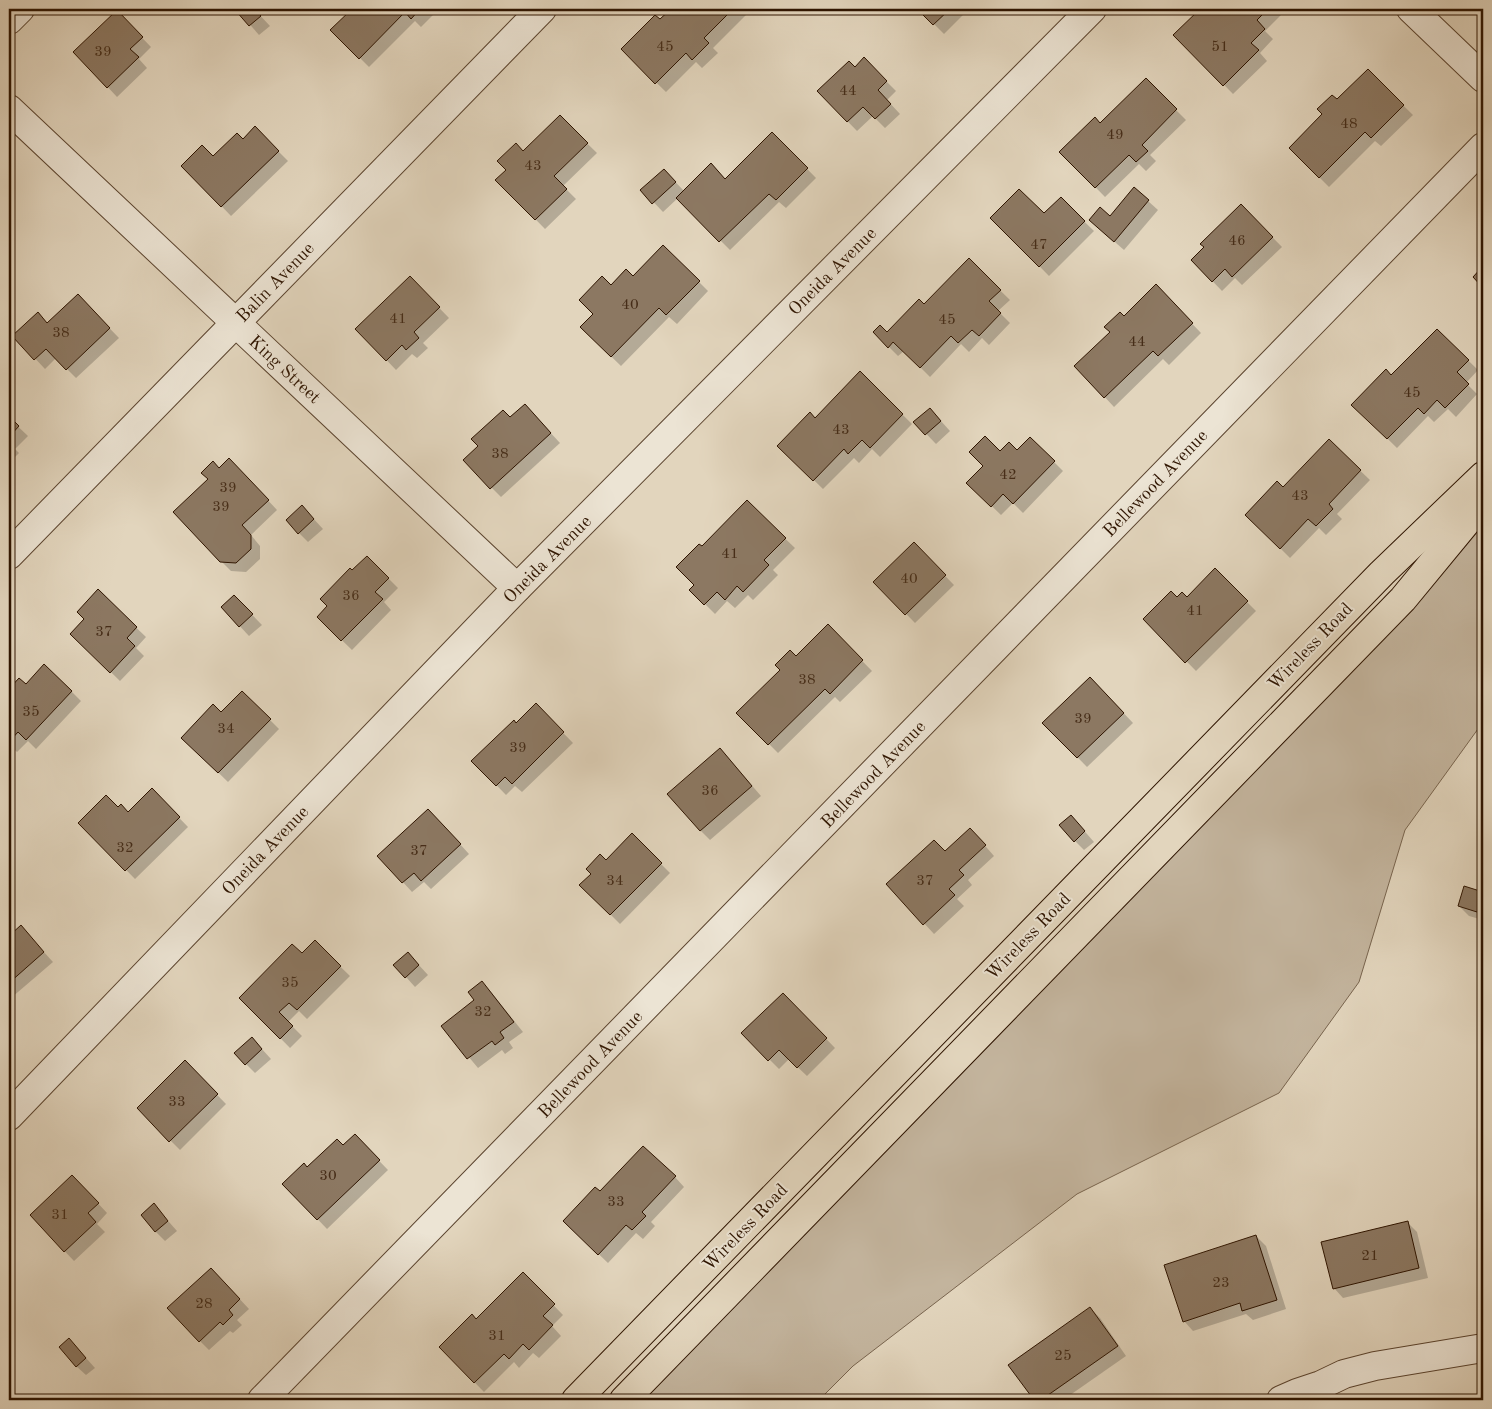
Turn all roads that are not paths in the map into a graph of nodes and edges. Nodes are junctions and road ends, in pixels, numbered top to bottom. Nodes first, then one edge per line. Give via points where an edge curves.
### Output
1 (20, 9) edge
2 (542, 9) edge
3 (1092, 9) edge
4 (1411, 9) edge
5 (9, 20) edge
6 (1483, 78) edge
7 (9, 109) edge
8 (1483, 147) edge
9 (235, 323) junction
10 (1483, 476) edge
11 (1483, 502) edge
12 (9, 555) edge
13 (517, 588) junction
14 (9, 1116) edge
15 (1483, 1348) edge
16 (262, 1400) edge
17 (576, 1400) edge
18 (624, 1400) edge
19 (1281, 1400) edge

1 - 5 street
2 - 9 street, Balin Avenue
3 - 13 street, Oneida Avenue
4 - 6 street
7 - 9 street, King Street
8 - 16 street, Bellewood Avenue
9 - 12 street, Balin Avenue
9 - 13 street, King Street
10 - 17 main road, Wireless Road via 1382,573
11 - 18 main road, Wireless Road via 1403,599
13 - 14 street, Oneida Avenue
15 - 19 street via 1375,1366 1344,1374

